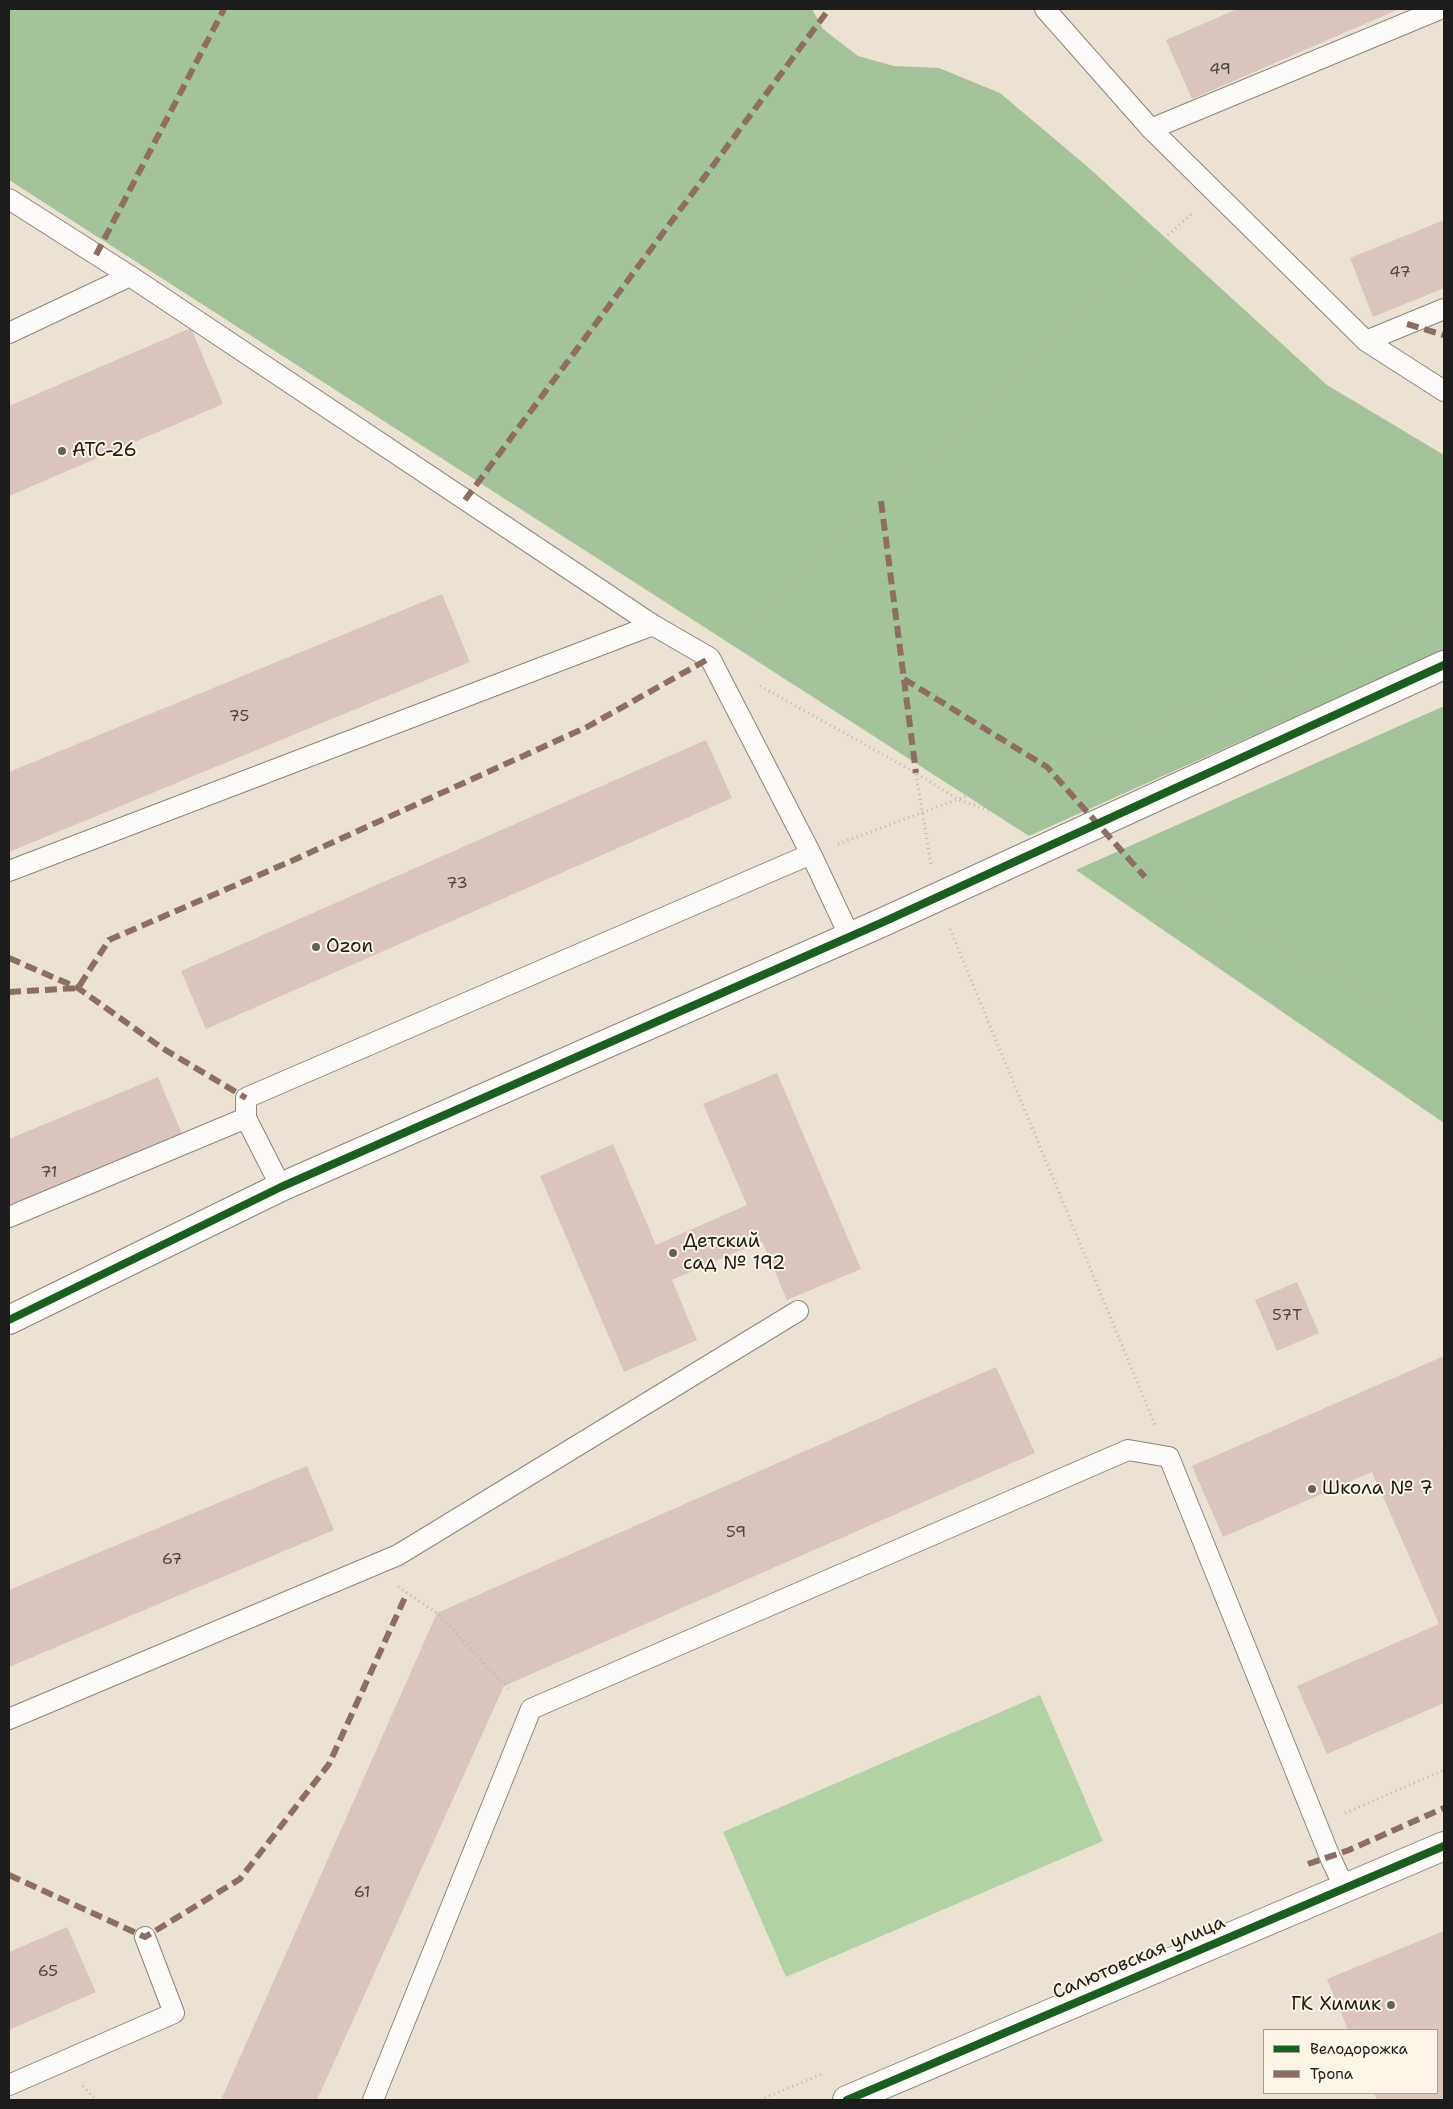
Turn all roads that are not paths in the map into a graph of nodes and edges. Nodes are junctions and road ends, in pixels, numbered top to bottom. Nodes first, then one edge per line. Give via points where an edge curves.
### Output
1 (1046, 9) edge
2 (1440, 9) edge
3 (1151, 129) junction
4 (9, 200) edge
5 (130, 276) junction
6 (1444, 309) edge
7 (9, 333) edge
8 (1366, 341) junction
9 (1444, 390) edge
10 (653, 625) junction
11 (1444, 665) edge
12 (811, 854) junction
13 (9, 871) edge
14 (850, 937) junction
15 (246, 1118) junction
16 (281, 1187) junction
17 (9, 1216) edge
18 (798, 1311) dead end
19 (9, 1320) edge
20 (9, 1720) edge
21 (1444, 1846) edge
22 (1345, 1888) junction
23 (145, 1937) dead end
24 (9, 2085) edge
25 (373, 2100) edge
26 (847, 2100) edge

1 - 3 lane
2 - 3 lane
3 - 8 lane
4 - 5 lane
5 - 7 lane
5 - 10 lane
6 - 8 lane
8 - 9 lane
10 - 12 lane via 710,658
10 - 13 lane
11 - 14 street
12 - 14 lane
12 - 15 lane via 246,1098
14 - 16 street
15 - 16 lane
15 - 17 lane
16 - 19 street
18 - 20 lane via 398,1555
21 - 22 street, Салютовская улица
22 - 25 lane via 1169,1457 1128,1450 531,1710
22 - 26 street, Салютовская улица
23 - 24 lane via 174,2013

